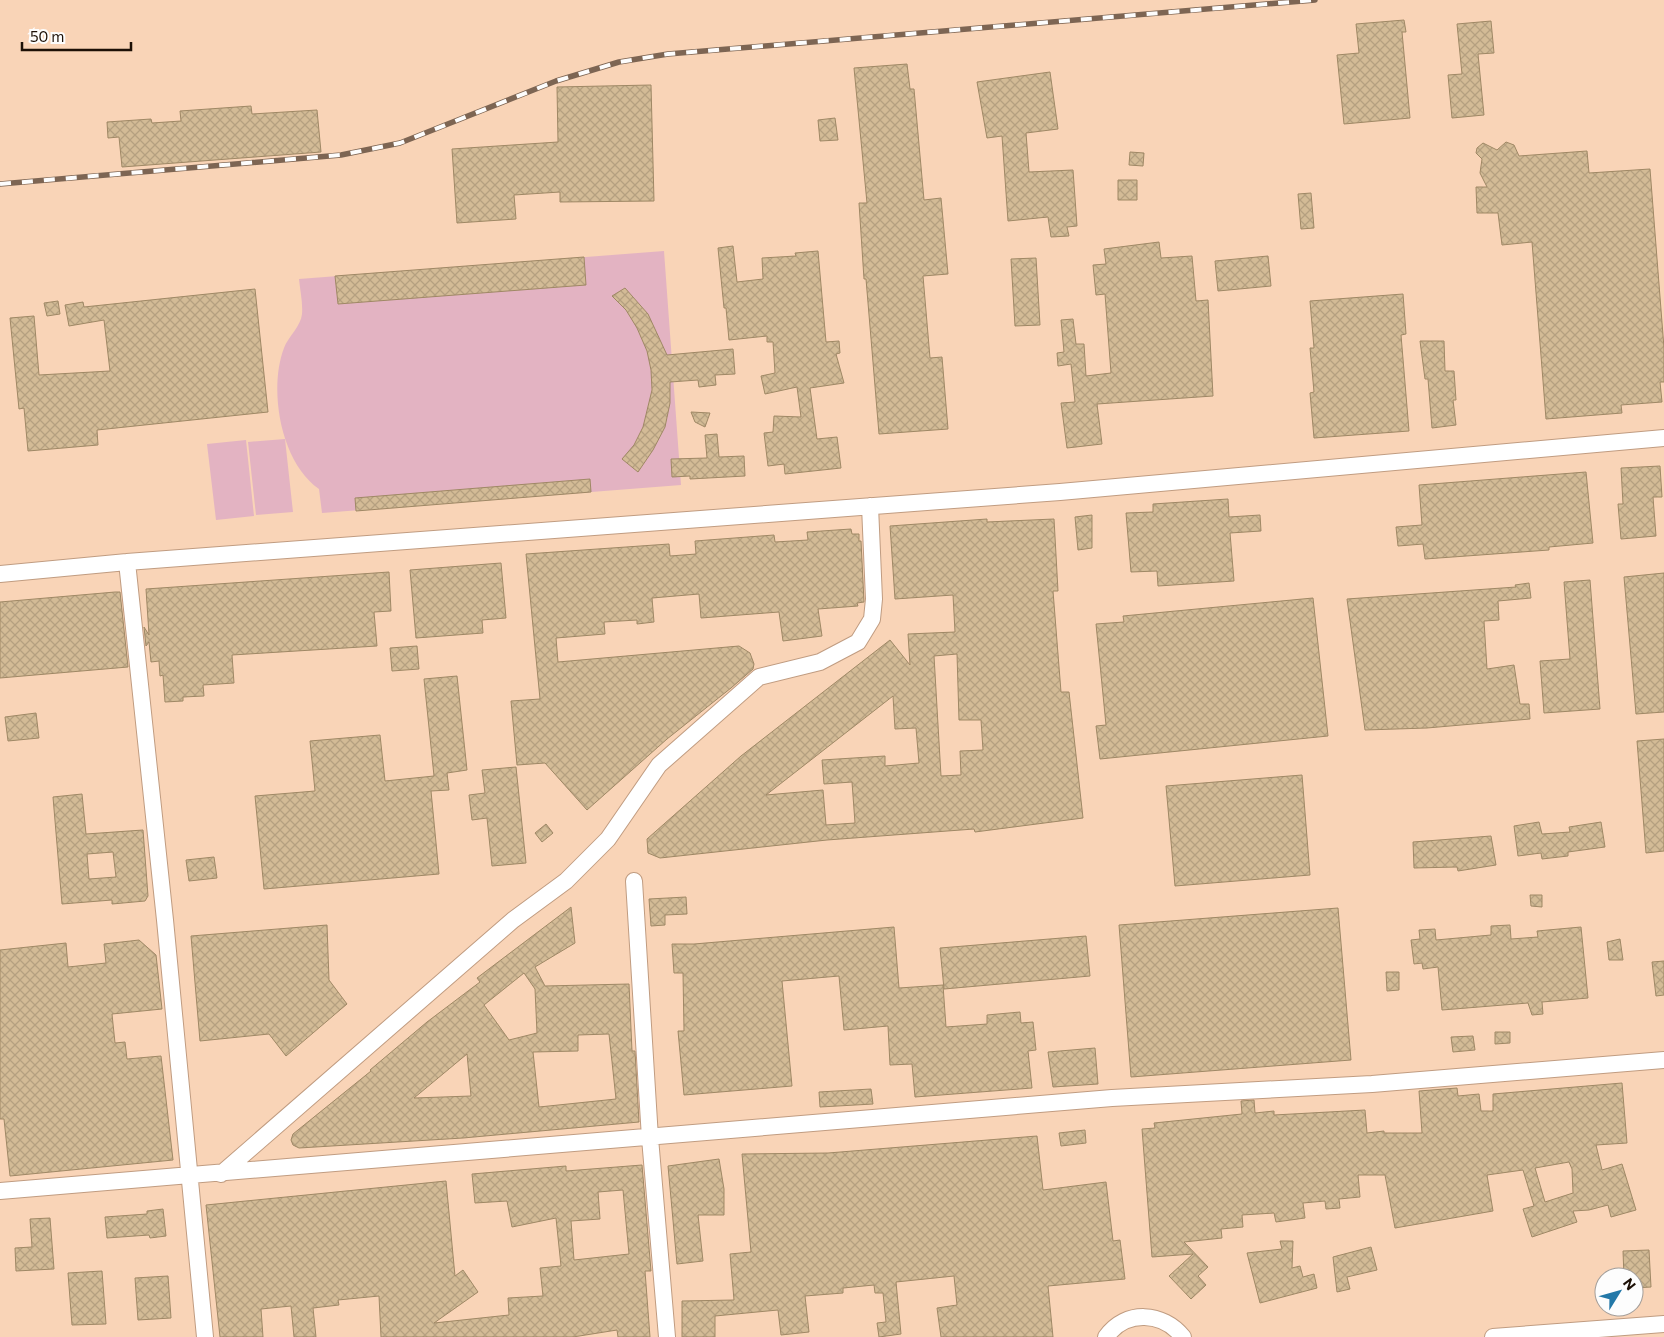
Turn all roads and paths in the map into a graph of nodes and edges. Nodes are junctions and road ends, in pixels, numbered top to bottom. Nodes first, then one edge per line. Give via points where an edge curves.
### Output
1 (1664, 438) edge
2 (870, 506) junction
3 (127, 562) junction
4 (0, 574) edge
5 (634, 881) dead end
6 (1664, 1060) edge
7 (650, 1138) junction
8 (221, 1174) junction
9 (190, 1176) junction
10 (0, 1191) edge
11 (1664, 1324) edge
12 (205, 1337) edge
13 (667, 1337) edge
14 (1106, 1337) edge
15 (1184, 1337) edge
16 (1494, 1337) edge

1 - 2 street
2 - 3 street
2 - 8 street via 874,599 872,619 858,642 820,662 759,677 659,765 608,839 566,881 514,920
3 - 4 street
3 - 9 street
5 - 7 street
6 - 7 street via 1372,1084 1112,1098
7 - 8 street
7 - 13 street
8 - 9 street
9 - 10 street
9 - 12 street
11 - 16 street
14 - 15 street via 1122,1322 1136,1317 1149,1317 1173,1326

